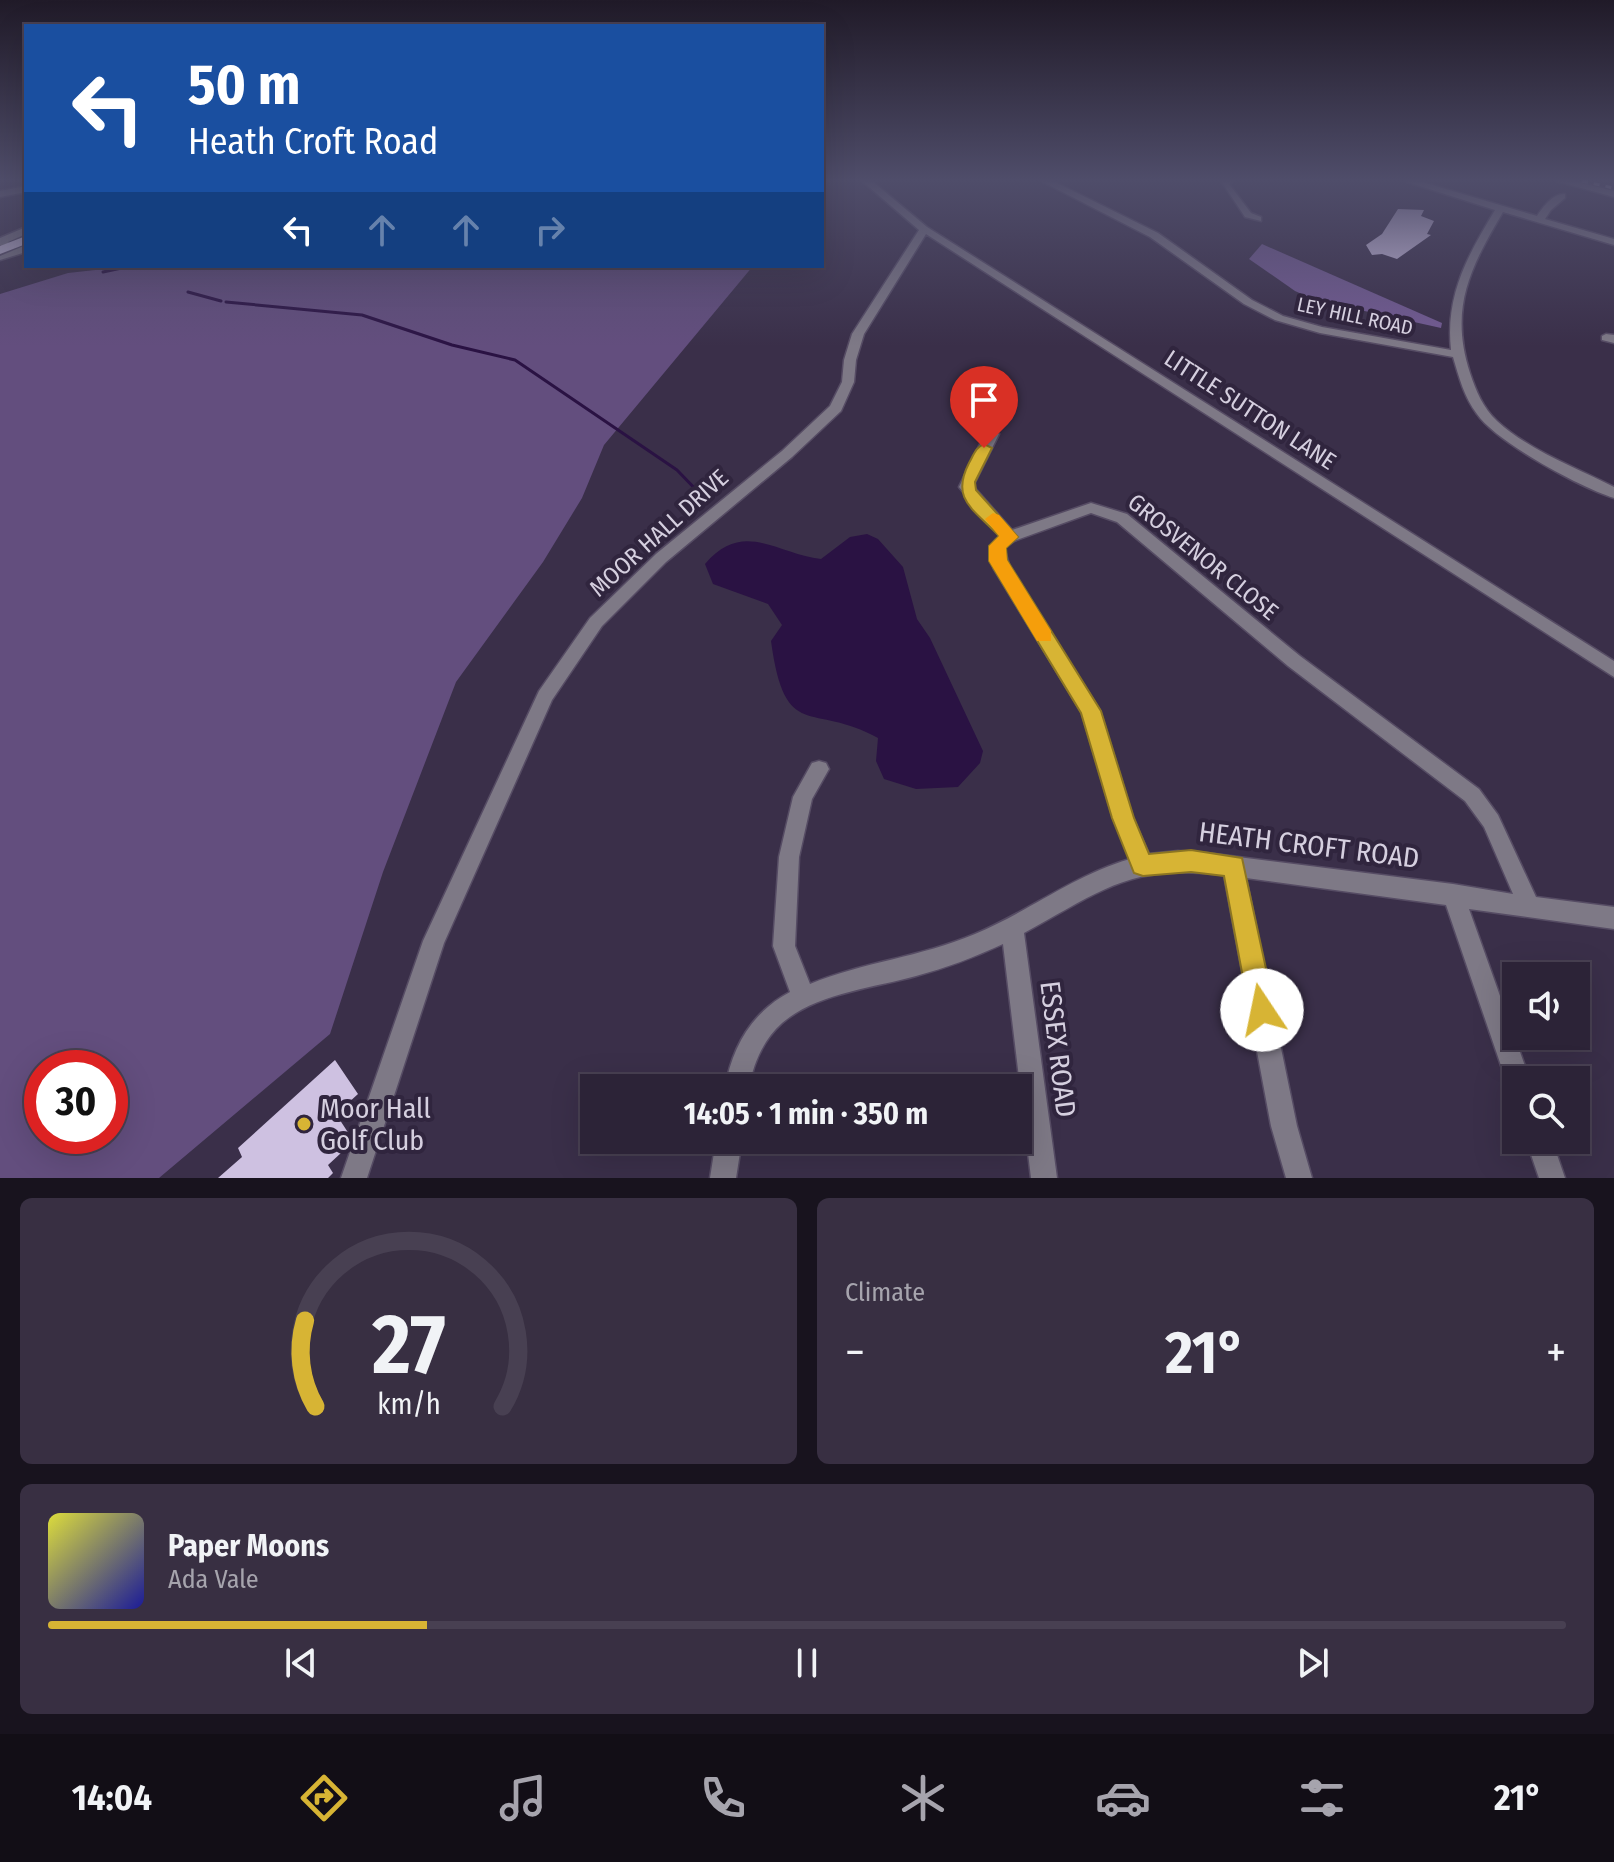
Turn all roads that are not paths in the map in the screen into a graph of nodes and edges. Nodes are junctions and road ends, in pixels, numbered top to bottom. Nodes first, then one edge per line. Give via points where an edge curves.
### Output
1 (13, 236) edge
2 (920, 236) edge
3 (935, 236) edge
4 (1155, 236) edge
5 (1485, 236) edge
6 (1595, 236) edge
7 (1614, 242) edge
8 (13, 252) edge
9 (1456, 354) junction
10 (992, 433) dead end
11 (1614, 493) edge
12 (1009, 537) junction
13 (1614, 670) edge
14 (819, 769) dead end
15 (1143, 865) junction
16 (1233, 866) junction
17 (1453, 894) junction
18 (1528, 904) junction
19 (1614, 918) edge
20 (1012, 928) junction
21 (803, 997) junction
22 (1513, 1066) edge
23 (739, 1074) edge
24 (727, 1154) edge
25 (1544, 1154) edge
26 (354, 1178) edge
27 (723, 1178) edge
28 (1044, 1178) edge
29 (1299, 1178) edge
30 (1552, 1178) edge

1 - 8 street via 2,241
2 - 26 street, MOOR HALL DRIVE via 858,334 848,382 836,408 661,558 596,622 545,696 434,941
3 - 13 street, LITTLE SUTTON LANE
4 - 9 street, LEY HILL ROAD via 1279,318
5 - 9 street via 1461,279 1452,328
6 - 7 street
9 - 11 street via 1473,399 1487,419
10 - 12 street via 966,487
12 - 15 street via 997,546 998,561 1091,711
12 - 18 street, GROSVENOR CLOSE via 1091,508 1122,518 1294,661 1472,795 1491,821
14 - 21 street via 803,797 789,857 784,946
15 - 16 street, HEATH CROFT ROAD via 1191,861
15 - 20 street, HEATH CROFT ROAD via 1097,879
16 - 17 street, HEATH CROFT ROAD
16 - 29 street
17 - 18 street, HEATH CROFT ROAD
17 - 22 street
18 - 19 street, HEATH CROFT ROAD
20 - 21 street, HEATH CROFT ROAD via 938,959
20 - 28 street, ESSEX ROAD
21 - 23 street, HEATH CROFT ROAD via 762,1026
24 - 27 street
25 - 30 street

